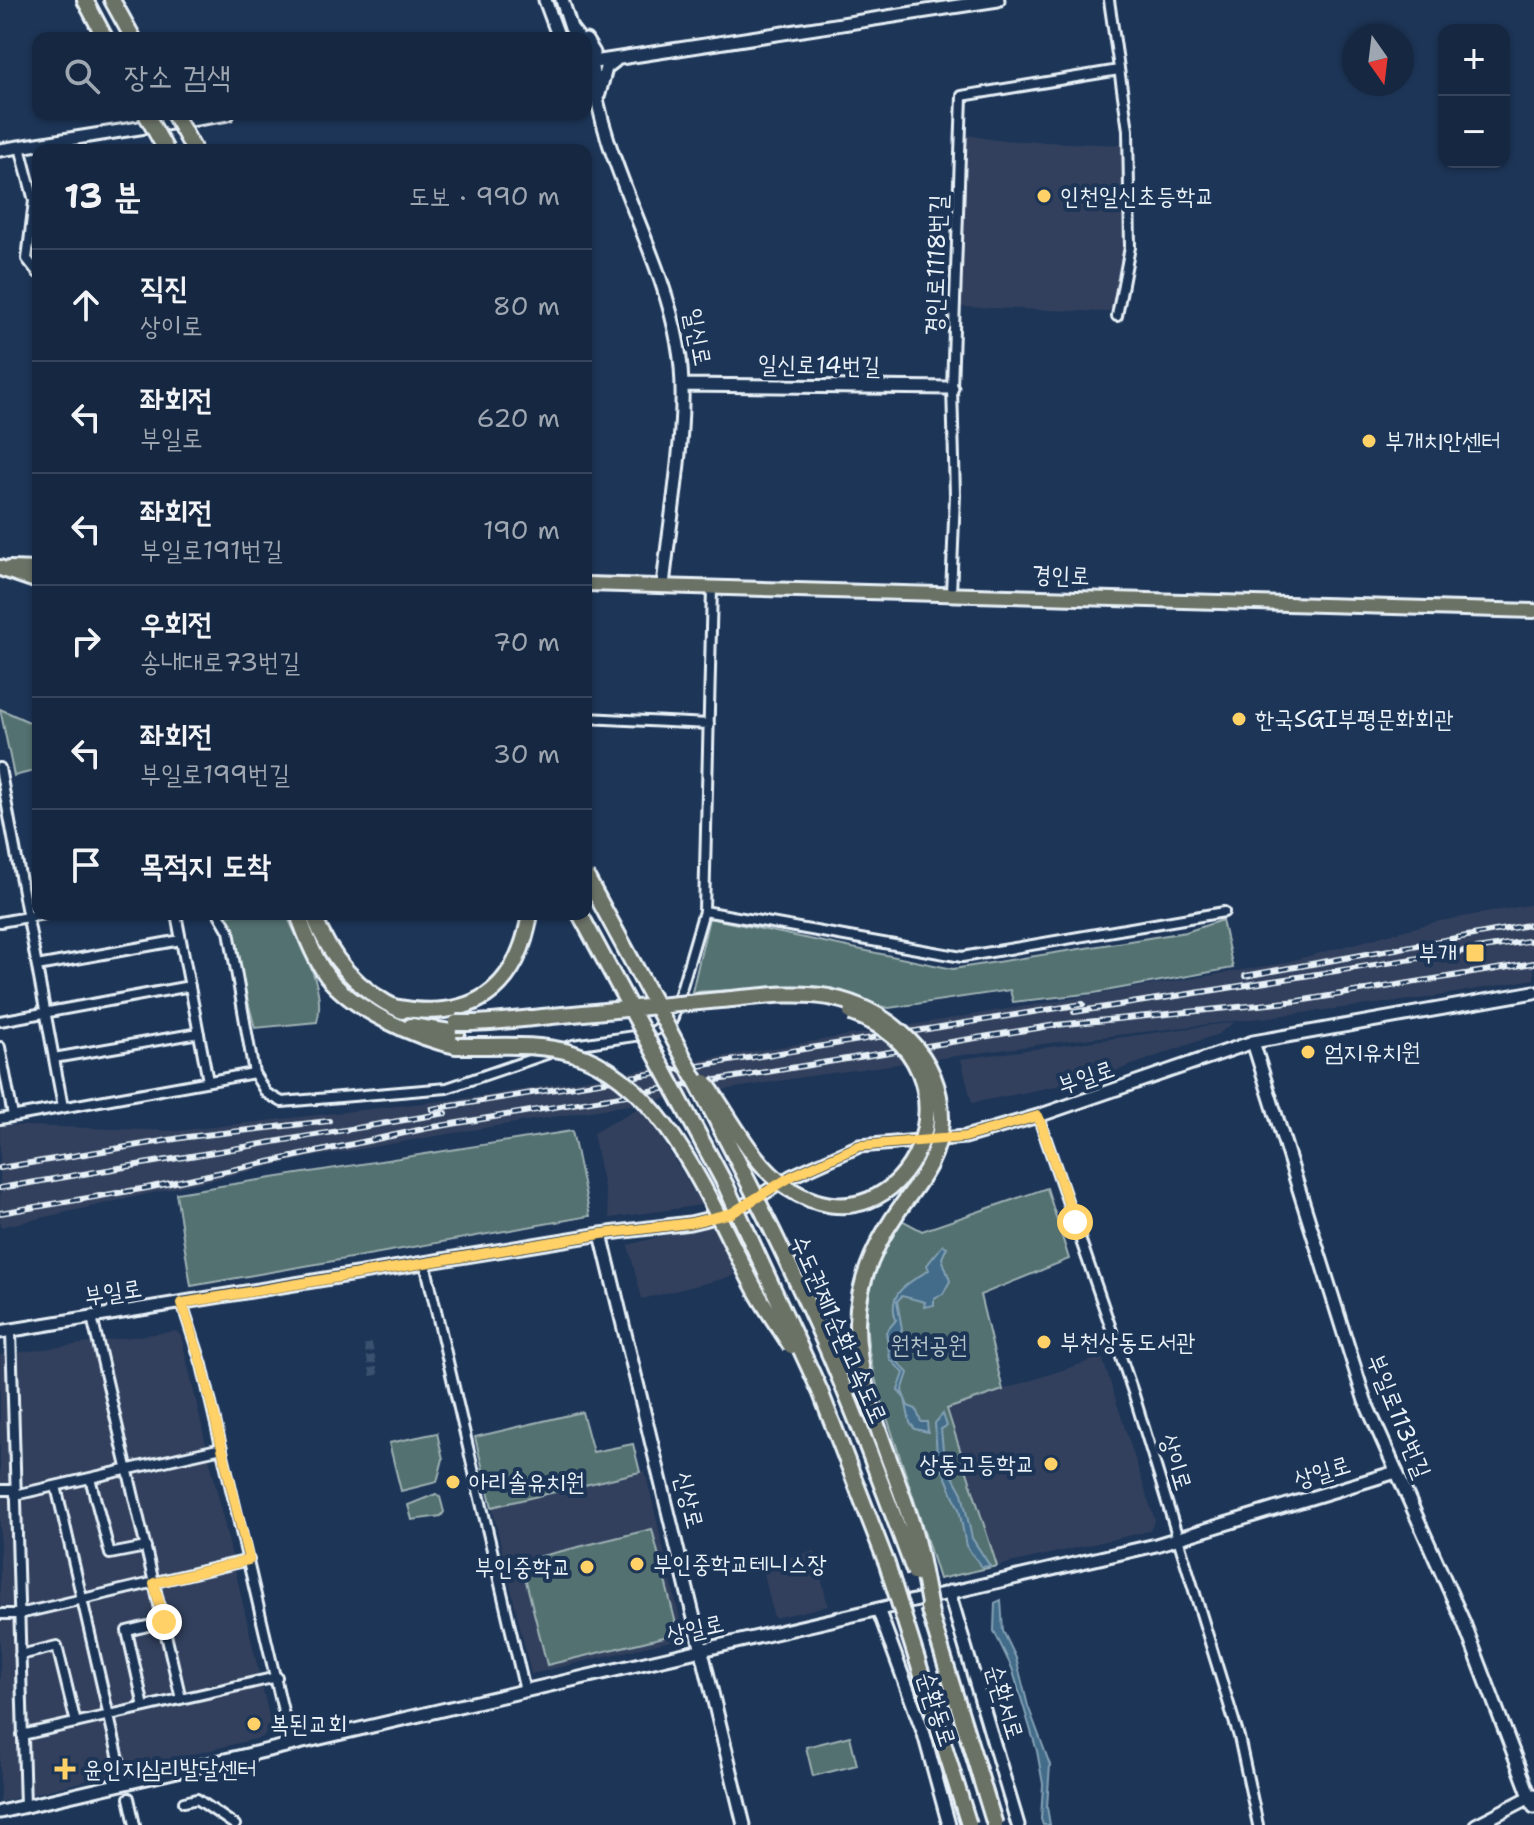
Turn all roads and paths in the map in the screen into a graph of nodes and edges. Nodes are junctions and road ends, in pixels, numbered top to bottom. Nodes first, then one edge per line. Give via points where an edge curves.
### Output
1 (85, 0) edge
2 (112, 0) edge
3 (545, 0) edge
4 (562, 0) edge
5 (998, 0) edge
6 (1109, 0) edge
7 (102, 32) edge
8 (130, 32) edge
9 (557, 32) edge
10 (574, 32) edge
11 (592, 45) edge
12 (619, 58) junction
13 (592, 68) edge
14 (1119, 70) junction
15 (592, 76) edge
16 (592, 103) edge
17 (596, 108) junction
18 (149, 120) edge
19 (177, 120) edge
20 (190, 120) edge
21 (39, 144) edge
22 (163, 144) edge
23 (191, 144) edge
24 (32, 145) edge
25 (20, 147) junction
26 (0, 150) edge
27 (32, 193) edge
28 (32, 218) edge
29 (32, 265) edge
30 (1117, 316) dead end
31 (685, 385) junction
32 (952, 388) junction
33 (0, 568) edge
34 (32, 569) edge
35 (32, 579) edge
36 (592, 584) edge
37 (663, 586) junction
38 (712, 588) junction
39 (951, 594) junction
40 (1534, 611) edge
41 (592, 718) edge
42 (709, 724) junction
43 (0, 768) edge
44 (592, 887) edge
45 (704, 911) junction
46 (1224, 912) dead end
47 (32, 916) edge
48 (28, 917) junction
49 (177, 920) edge
50 (223, 920) edge
51 (301, 920) edge
52 (316, 920) edge
53 (528, 920) edge
54 (583, 920) edge
55 (0, 922) edge
56 (181, 940) junction
57 (37, 966) junction
58 (190, 986) junction
59 (1534, 992) edge
60 (45, 1012) junction
61 (389, 1013) junction
62 (0, 1021) edge
63 (454, 1028) junction
64 (199, 1033) junction
65 (1253, 1042) junction
66 (677, 1045) junction
67 (0, 1047) edge
68 (54, 1058) junction
69 (254, 1073) junction
70 (208, 1081) junction
71 (63, 1107) junction
72 (13, 1116) junction
73 (1038, 1116) junction
74 (0, 1119) edge
75 (601, 1234) junction
76 (425, 1263) junction
77 (182, 1303) junction
78 (92, 1317) junction
79 (5, 1332) edge
80 (820, 1391) junction
81 (222, 1448) junction
82 (128, 1470) junction
83 (1396, 1472) junction
84 (90, 1478) junction
85 (56, 1486) junction
86 (0, 1490) edge
87 (15, 1492) junction
88 (1179, 1539) junction
89 (146, 1547) junction
90 (249, 1560) junction
91 (154, 1583) junction
92 (949, 1592) junction
93 (82, 1599) junction
94 (878, 1609) junction
95 (0, 1614) edge
96 (19, 1614) junction
97 (931, 1614) junction
98 (164, 1622) junction
99 (703, 1649) junction
100 (20, 1655) junction
101 (277, 1677) junction
102 (525, 1691) junction
103 (181, 1699) junction
104 (144, 1707) junction
105 (109, 1715) junction
106 (76, 1723) junction
107 (22, 1735) junction
108 (291, 1745) junction
109 (1519, 1762) junction
110 (1534, 1770) edge
111 (123, 1777) dead end
112 (129, 1798) dead end
113 (1533, 1800) edge
114 (184, 1802) dead end
115 (25, 1806) junction
116 (0, 1812) edge
117 (135, 1825) edge
118 (235, 1825) edge
119 (744, 1825) edge
120 (949, 1825) edge
121 (969, 1825) edge
122 (995, 1825) edge
123 (1018, 1825) edge
124 (1258, 1825) edge
125 (1476, 1825) edge

1 - 7 highway
2 - 8 highway
3 - 9 street
4 - 10 street
5 - 12 street
6 - 14 street
11 - 12 street
12 - 13 street
12 - 17 street via 606,68
14 - 30 street via 1128,130 1130,247
14 - 32 street, 경인로1118번길 via 962,96
15 - 17 street, 일신로
16 - 17 street, 일신로
17 - 31 street, 일신로 via 666,291
18 - 22 highway, bridge
19 - 23 highway, bridge
20 - 21 street
24 - 25 street
25 - 26 street
25 - 27 street
28 - 29 street via 27,259
31 - 32 street, 일신로14번길
31 - 37 street, 일신로
32 - 39 street, 경인로1118번길
33 - 34 main road
33 - 35 highway
36 - 37 main road, 경인로
37 - 38 main road, 경인로
38 - 39 main road, 경인로
38 - 42 street
39 - 40 main road, 경인로
41 - 42 street
42 - 45 street
43 - 48 street
44 - 66 highway, 수도권제1순환고속도로, bridge
45 - 46 street via 962,957
45 - 69 street via 672,1021 648,1034 573,1045 447,1088 282,1102 266,1093
47 - 48 street
48 - 55 street
48 - 57 street
49 - 56 street
50 - 69 street via 229,931
51 - 61 highway via 327,976
52 - 61 highway via 333,955
53 - 63 highway via 507,976
54 - 80 highway, 수도권제1순환고속도로, bridge via 725,1184
56 - 57 street
56 - 58 street
57 - 60 street
58 - 60 street
58 - 64 street
59 - 65 street, 부일로
60 - 62 street
60 - 68 street
61 - 63 highway via 421,1029
61 - 63 highway via 430,1013
63 - 66 highway, bridge via 754,1006 825,1006 880,1027 912,1058 927,1095 921,1148 891,1188 867,1200 814,1201 763,1166
63 - 80 highway, bridge via 549,1047 604,1067 631,1088 653,1110 710,1196 756,1291
63 - 97 highway, bridge via 795,995 855,1004 879,1015 916,1047 939,1095 937,1145 928,1172 871,1259 857,1323 863,1376 913,1527
64 - 68 street
64 - 70 street
65 - 73 street, 부일로
65 - 83 street, 부일로113번길 via 1365,1401
66 - 97 highway, 수도권제1순환고속도로, bridge via 805,1298
67 - 72 street
68 - 71 street
69 - 70 street
70 - 71 street
71 - 72 street
72 - 74 street
73 - 75 street, 부일로 via 965,1137 859,1146 792,1176 732,1213
73 - 88 street, 상이로
75 - 76 street, 부일로
75 - 99 street, 신상로
76 - 77 street, 부일로
76 - 102 street
77 - 78 street, 부일로
77 - 81 street
78 - 79 street, 부일로
78 - 82 street
79 - 87 street
80 - 121 highway, 수도권제1순환고속도로, bridge via 887,1564
81 - 82 street
81 - 90 street
82 - 84 street
82 - 89 street
83 - 88 street, 상일로
83 - 109 street, 부일로113번길
84 - 85 street
84 - 89 street via 110,1554
85 - 87 street
85 - 93 street
86 - 87 street
87 - 96 street
88 - 92 street, 상일로
88 - 124 street, 상이로 via 1239,1737
89 - 91 street
90 - 91 street
90 - 101 street
91 - 93 street
91 - 98 street
92 - 94 street, 상일로
92 - 123 street, 순환서로
93 - 96 street
93 - 105 street
94 - 99 street, 상일로
94 - 120 street, 순환동로 via 924,1734
95 - 96 street
96 - 100 street
97 - 122 highway, 수도권제1순환고속도로, bridge
98 - 103 street
98 - 104 street via 127,1631
99 - 102 street, 상일로
99 - 119 street, 신상로
100 - 106 street via 57,1646
100 - 107 street
101 - 103 street
101 - 108 street
102 - 108 street, 상일로
103 - 104 street
104 - 105 street
105 - 106 street
105 - 111 street
106 - 107 street
107 - 115 street
108 - 115 street, 상일로
109 - 110 street
109 - 113 street, 부일로113번길
112 - 117 street
113 - 125 street
114 - 118 street via 197,1799
115 - 116 street, 상일로

